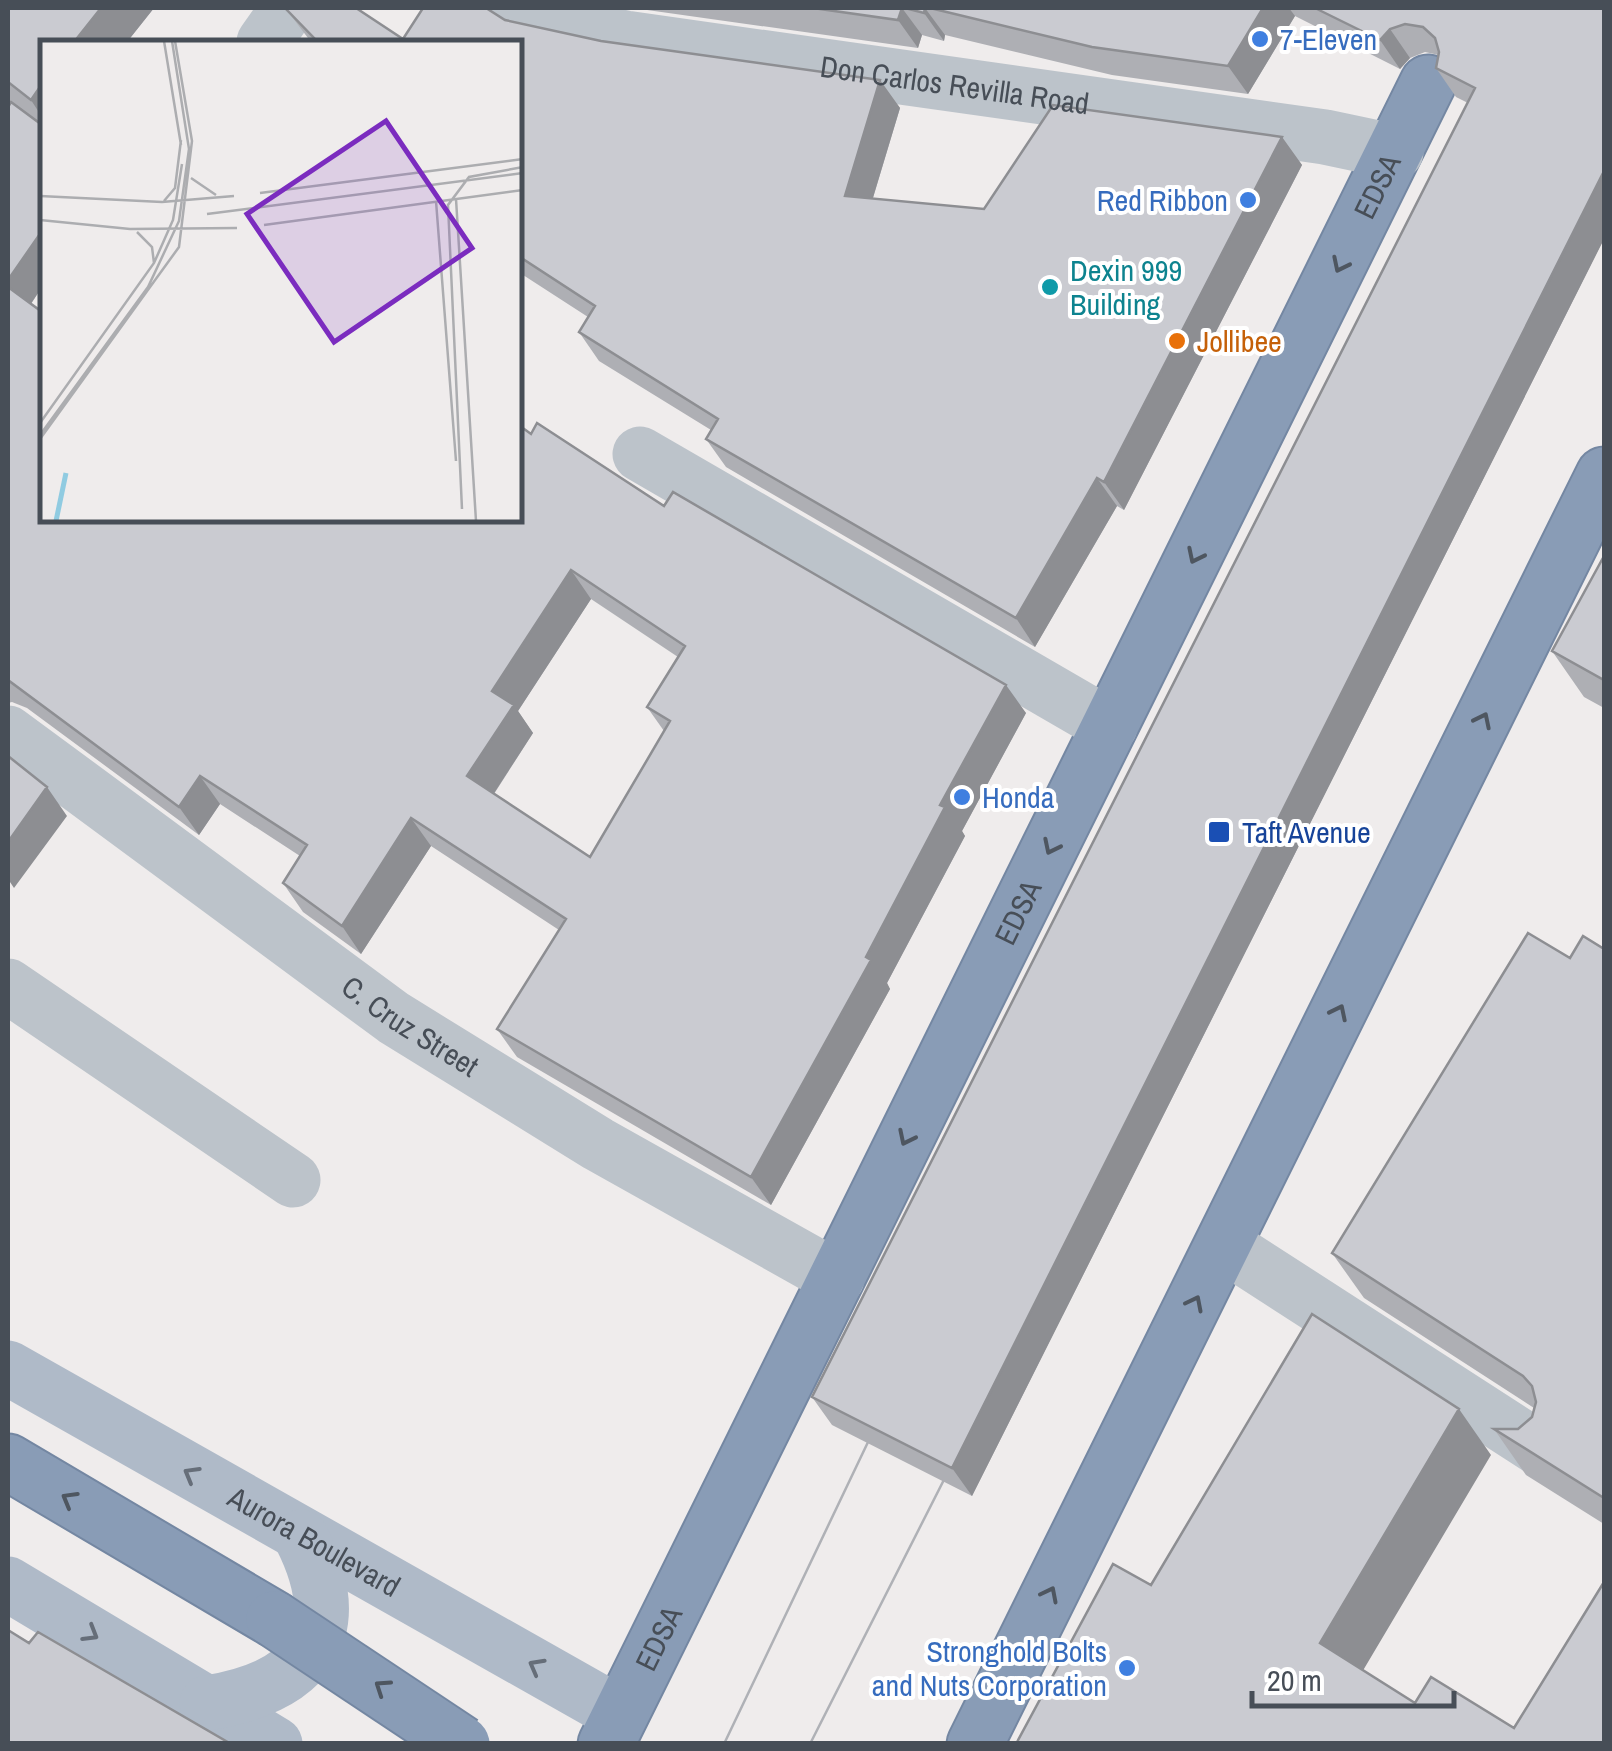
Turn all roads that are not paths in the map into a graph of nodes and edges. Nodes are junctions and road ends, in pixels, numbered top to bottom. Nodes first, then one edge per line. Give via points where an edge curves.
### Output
1 (288, 8) edge
2 (514, 8) edge
3 (265, 40) edge
4 (1428, 82) dead end
5 (1396, 152) junction
6 (640, 454) dead end
7 (1604, 476) edge
8 (1110, 726) junction
9 (8, 733) edge
10 (8, 986) edge
11 (293, 1180) dead end
12 (1224, 1245) junction
13 (837, 1278) junction
14 (8, 1368) edge
15 (1537, 1447) edge
16 (8, 1462) edge
17 (301, 1537) junction
18 (8, 1584) edge
19 (207, 1703) junction
20 (612, 1734) edge
21 (274, 1744) edge
22 (462, 1744) edge
23 (975, 1744) edge

1 - 3 street
2 - 5 street, Don Carlos Revilla Road via 531,18 625,38
4 - 5 highway, EDSA
5 -> 8 highway, EDSA
6 - 8 street
12 -> 7 highway
8 -> 13 highway, EDSA
9 - 13 street, C. Cruz Street via 394,1018 598,1144
10 - 11 street
12 - 15 street
23 -> 12 highway
13 - 20 highway, EDSA
17 -> 14 main road, Aurora Boulevard
22 -> 16 highway, bridge via 274,1618
17 - 19 main road via 323,1599 318,1632 304,1660 261,1692
20 -> 17 main road, Aurora Boulevard
18 -> 19 main road
19 - 21 main road

